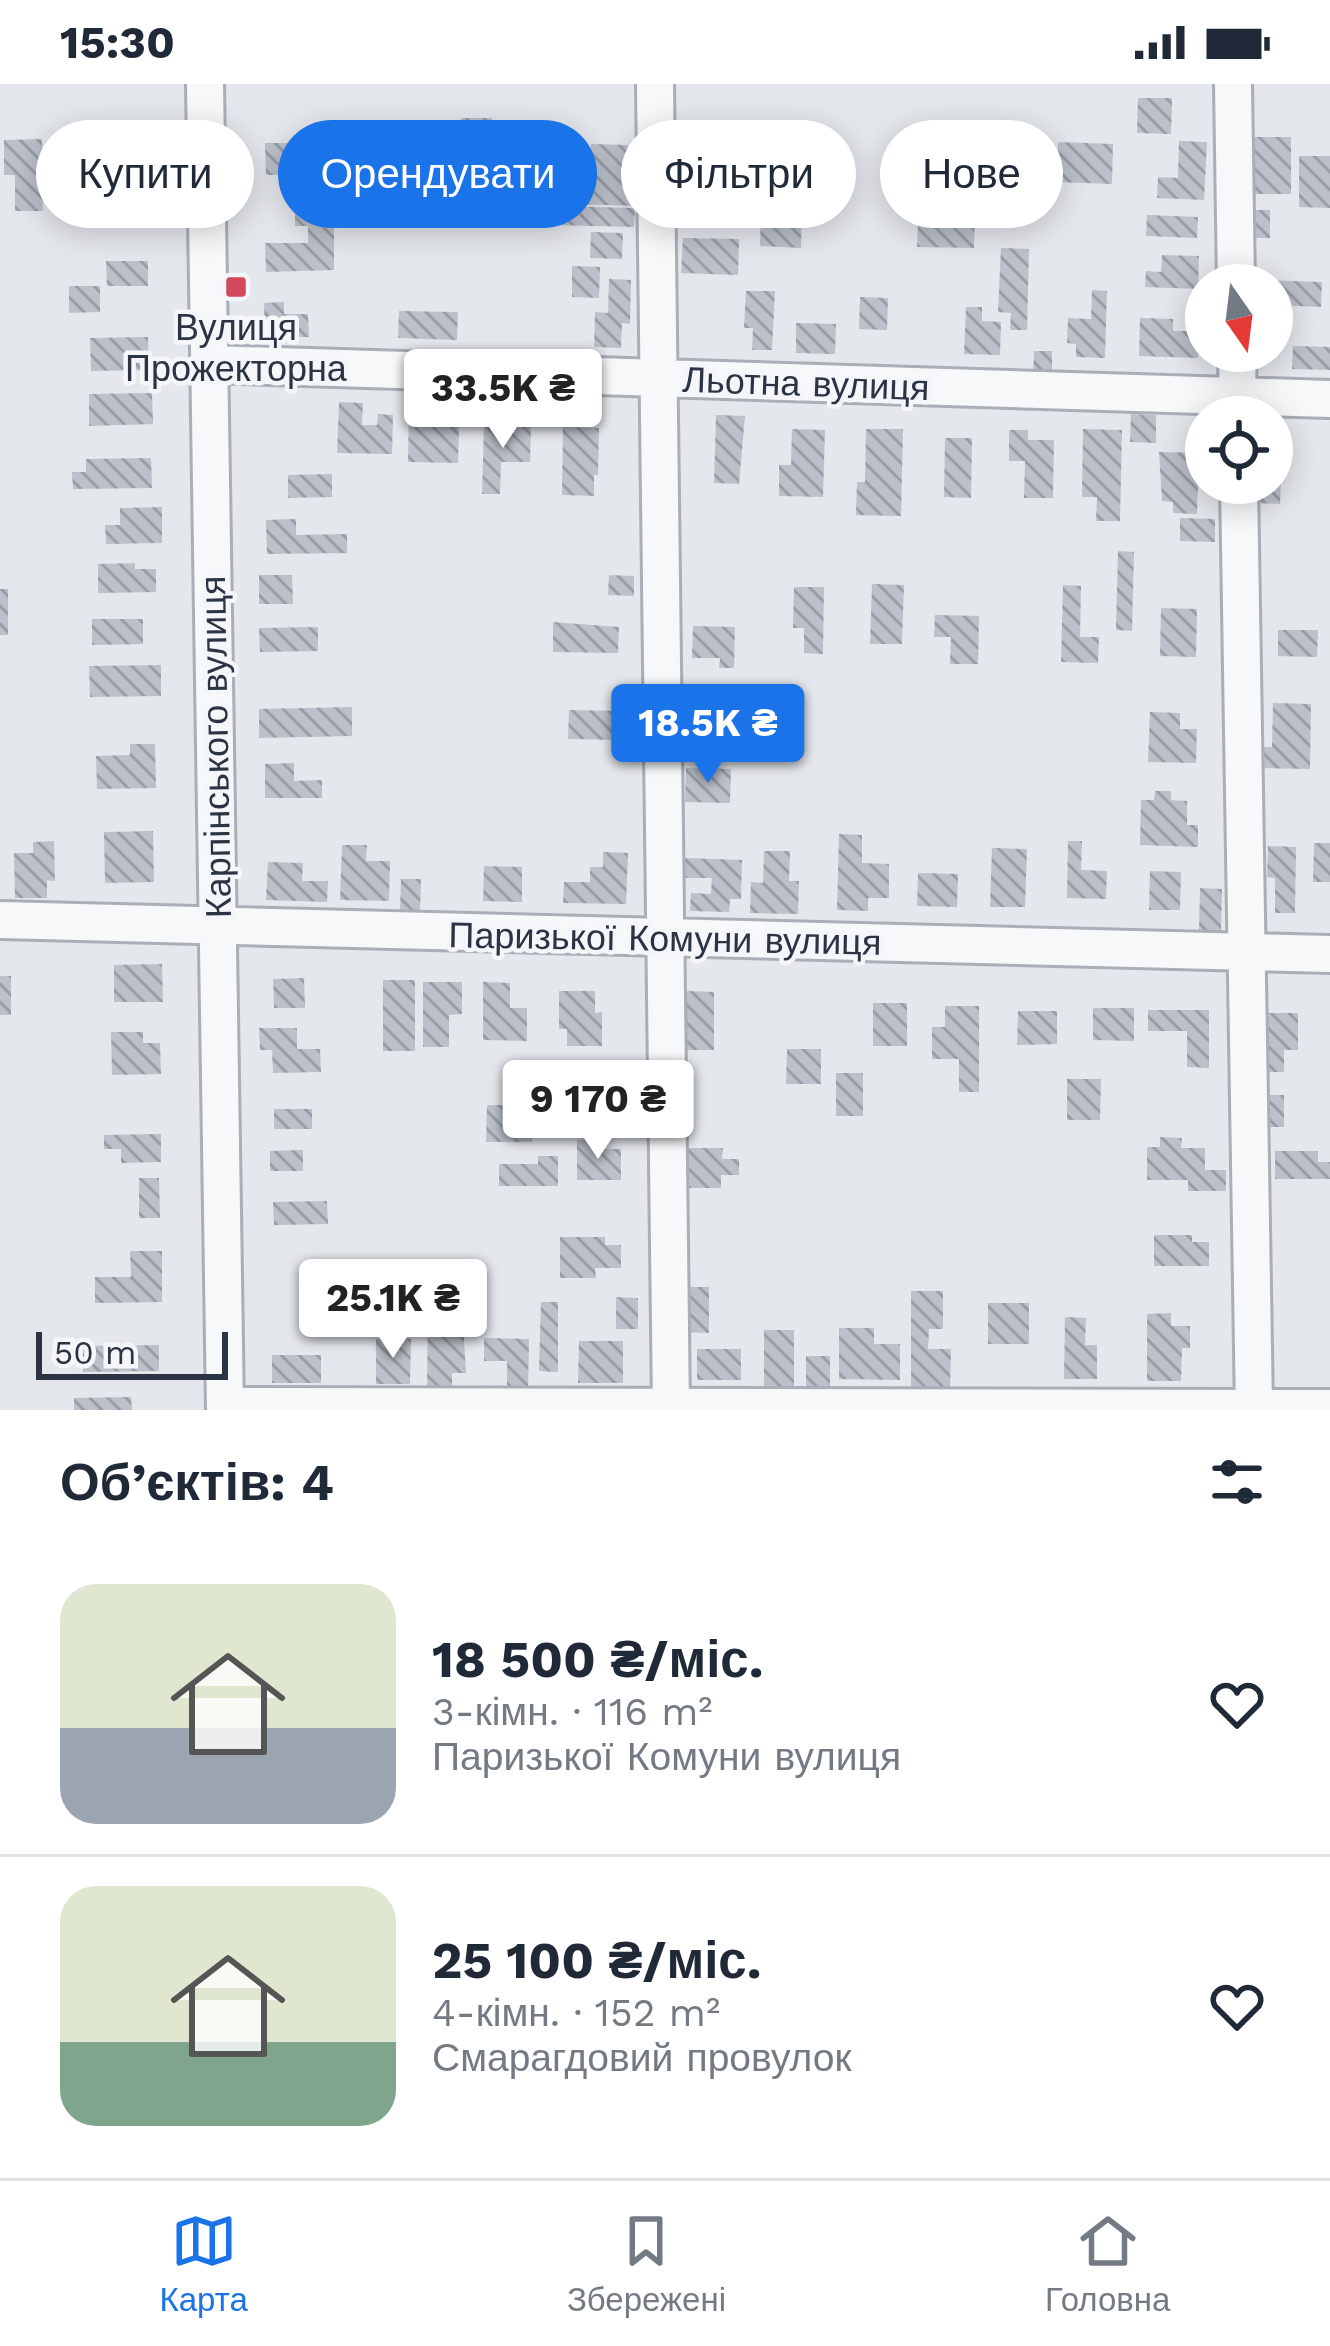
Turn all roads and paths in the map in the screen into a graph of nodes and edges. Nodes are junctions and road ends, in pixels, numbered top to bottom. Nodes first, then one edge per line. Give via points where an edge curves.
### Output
1 (205, 84) edge
2 (656, 84) edge
3 (1233, 84) edge
4 (1236, 264) edge
5 (210, 364) junction
6 (659, 378) junction
7 (1330, 399) edge
8 (1293, 402) edge
9 (1185, 404) edge
10 (1239, 504) edge
11 (0, 920) edge
12 (218, 927) junction
13 (666, 938) junction
14 (1246, 952) junction
15 (1330, 954) edge
16 (225, 1408) edge
17 (671, 1408) edge
18 (1330, 1408) edge
19 (1254, 1409) edge

1 - 5 street, Карпінського вулиця
2 - 6 street
3 - 4 street
5 - 6 street, Льотна вулиця
5 - 12 street, Карпінського вулиця
6 - 9 street, Льотна вулиця
6 - 13 street
7 - 8 street, Льотна вулиця
10 - 14 street
11 - 12 street, Паризької Комуни вулиця
12 - 13 street, Паризької Комуни вулиця
12 - 16 street, Карпінського вулиця
13 - 14 street, Паризької Комуни вулиця
13 - 17 street
14 - 15 street, Паризької Комуни вулиця
14 - 19 street
16 - 17 street
17 - 19 street
18 - 19 street

